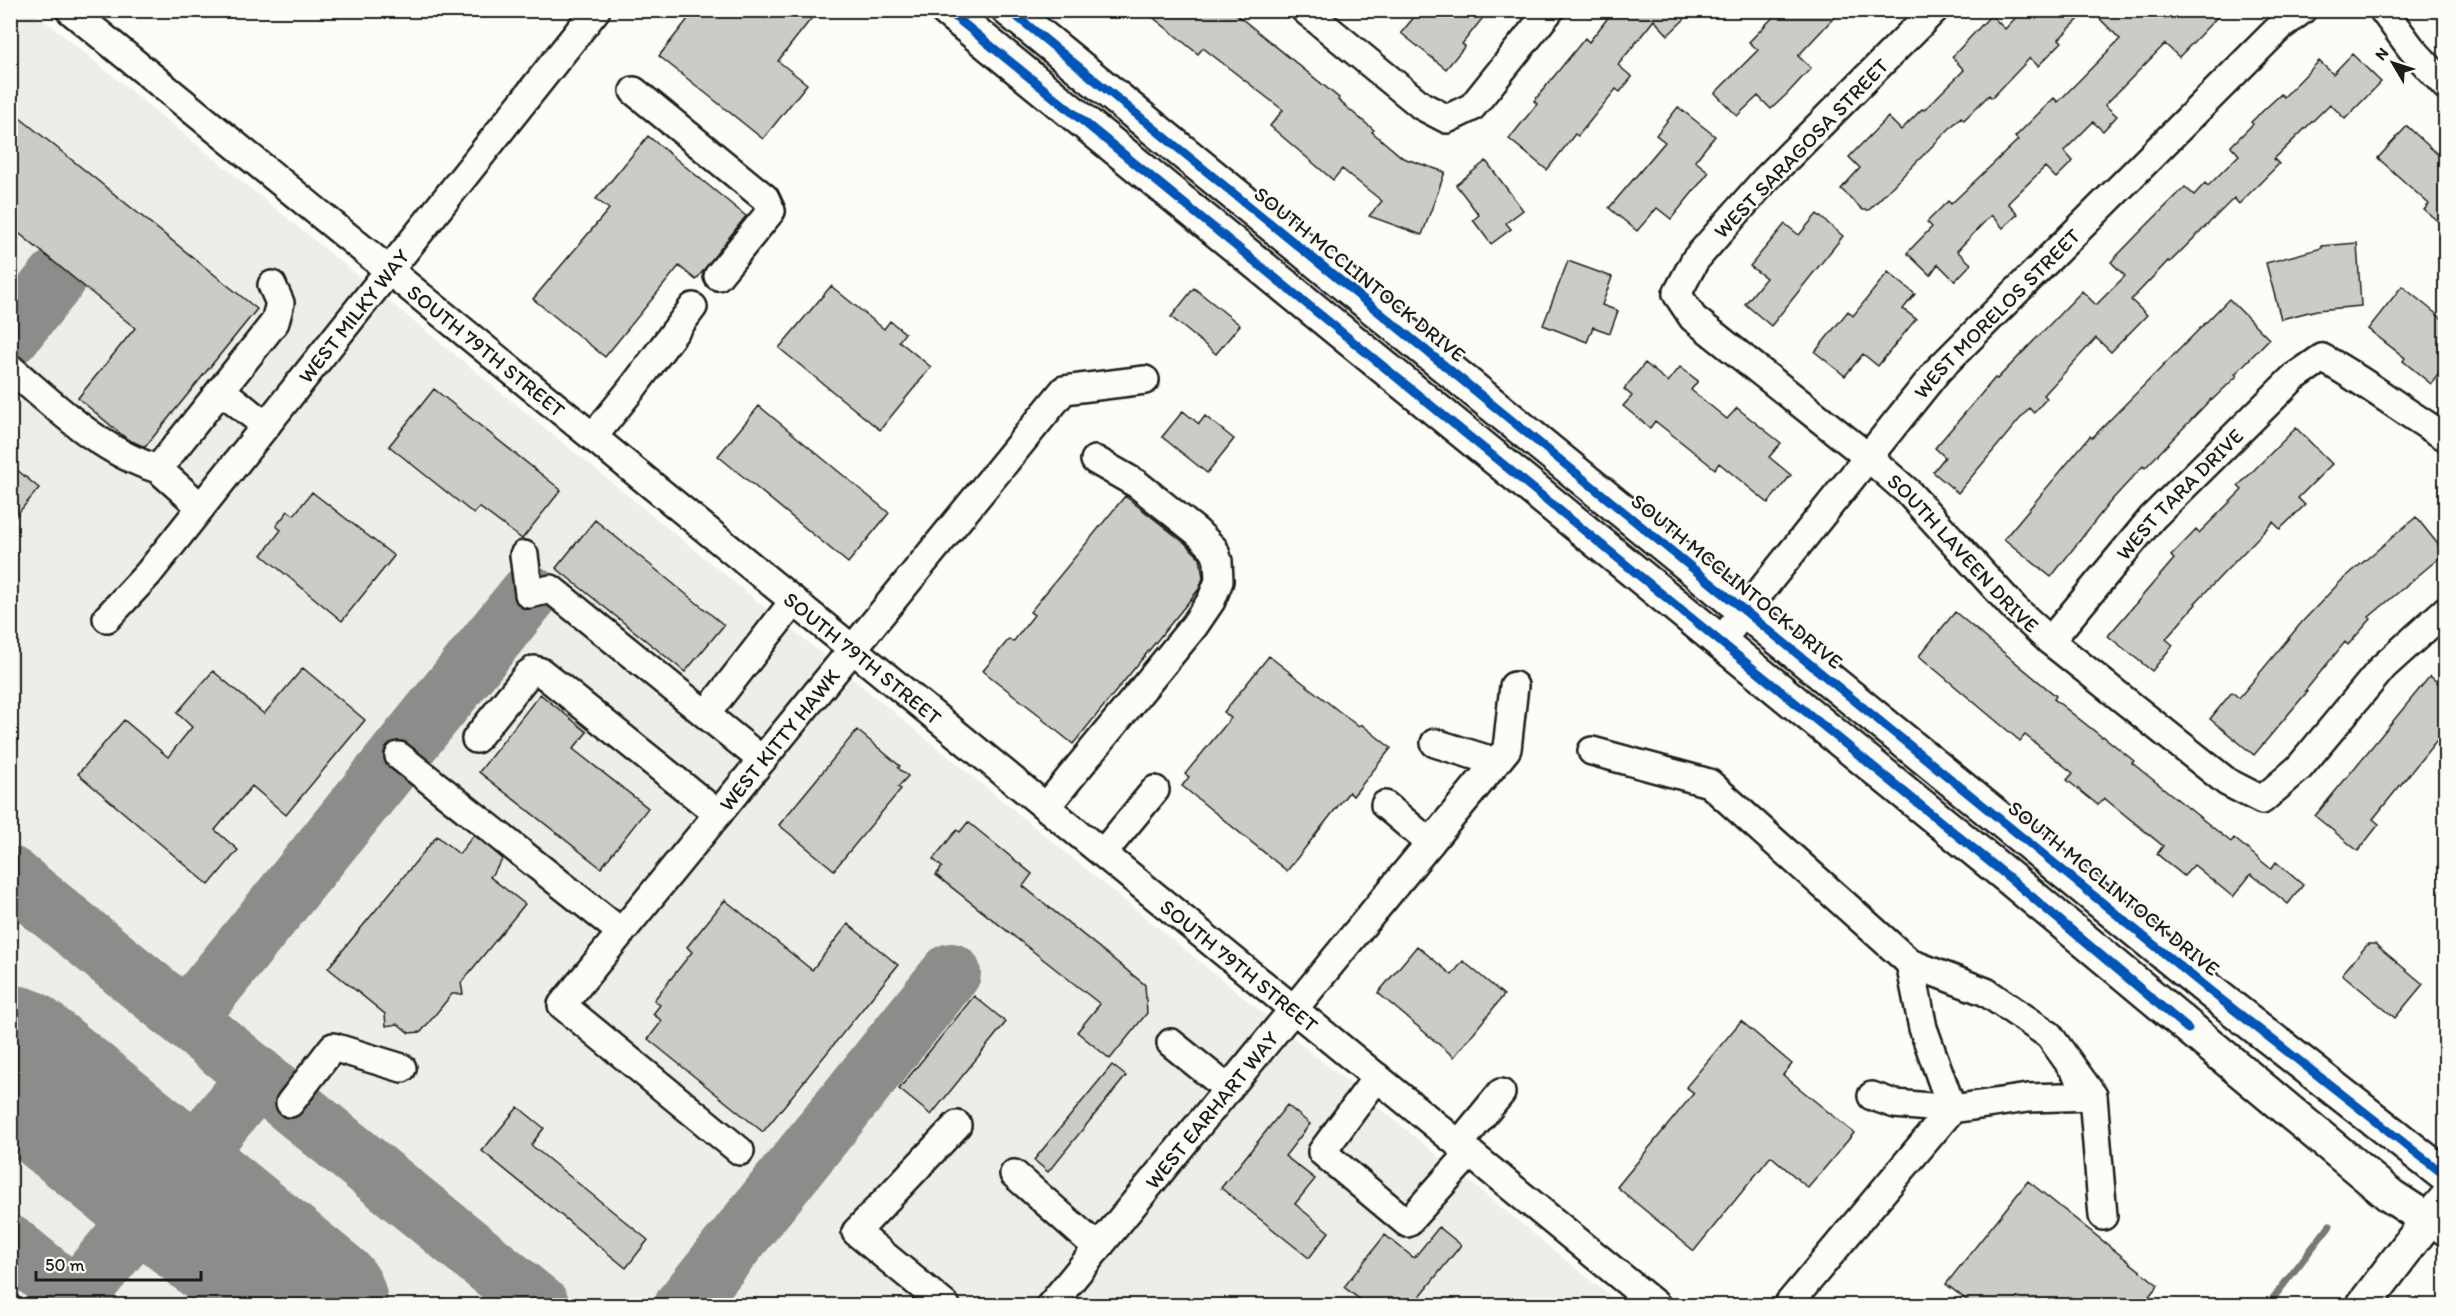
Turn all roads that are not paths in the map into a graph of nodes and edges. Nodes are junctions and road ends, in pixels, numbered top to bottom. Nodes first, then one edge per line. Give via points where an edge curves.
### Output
1 (70, 10) edge
2 (596, 10) edge
3 (947, 10) edge
4 (1009, 10) edge
5 (1305, 10) edge
6 (1550, 10) edge
7 (1934, 10) edge
8 (2301, 10) edge
9 (2383, 10) edge
10 (2445, 86) edge
11 (634, 91) dead end
12 (390, 272) junction
13 (718, 276) dead end
14 (272, 285) dead end
15 (1677, 294) joint
16 (693, 307) dead end
17 (10, 368) edge
18 (1144, 380) dead end
19 (221, 390) junction
20 (266, 426) junction
21 (593, 437) junction
22 (2445, 437) edge
23 (1868, 457) junction
24 (1095, 460) dead end
25 (158, 470) junction
26 (201, 507) junction
27 (524, 555) dead end
28 (794, 601) junction
29 (2445, 610) edge
30 (1744, 611) junction
31 (107, 618) dead end
32 (2050, 641) junction
33 (1720, 642) junction
34 (853, 649) junction
35 (1514, 686) dead end
36 (706, 714) junction
37 (477, 739) dead end
38 (1435, 743) dead end
39 (1592, 750) dead end
40 (1502, 755) junction
41 (399, 756) dead end
42 (762, 760) junction
43 (1155, 790) dead end
44 (1384, 805) dead end
45 (1046, 807) junction
46 (718, 814) junction
47 (1430, 843) junction
48 (1103, 853) junction
49 (621, 932) junction
50 (1910, 963) junction
51 (1294, 1009) junction
52 (1171, 1043) dead end
53 (402, 1068) dead end
54 (1377, 1077) junction
55 (1228, 1089) junction
56 (1501, 1093) dead end
57 (1872, 1096) dead end
58 (2093, 1096) junction
59 (290, 1103) dead end
60 (1952, 1109) junction
61 (957, 1125) dead end
62 (1465, 1148) junction
63 (740, 1151) dead end
64 (1014, 1174) dead end
65 (2445, 1176) edge
66 (2103, 1216) dead end
67 (2440, 1217) edge
68 (1098, 1248) junction
69 (945, 1305) edge
70 (1050, 1305) edge
71 (1657, 1305) edge
72 (1787, 1305) edge
73 (2363, 1305) edge

1 - 12 street, SOUTH 79TH STREET
2 - 12 street, WEST MILKY WAY
3 - 33 main road
4 - 30 main road, SOUTH MCCLINTOCK DRIVE
5 - 6 street via 1422,106 1447,119 1472,107
7 - 15 street, WEST SARAGOSA STREET via 1765,180 1695,261
8 - 23 street, WEST MORELOS STREET via 1938,370
9 - 10 street
11 - 13 street via 765,198 771,211
12 - 20 street, WEST MILKY WAY
12 - 21 street, SOUTH 79TH STREET
14 - 19 street via 280,303 275,322
15 - 23 street, SOUTH LAVEEN DRIVE via 1693,318
16 - 21 street
17 - 25 street via 84,430 137,463
18 - 34 street, WEST KITTY HAWK via 1064,390
19 - 20 street
19 - 25 street
20 - 26 street, WEST MILKY WAY
21 - 28 street, SOUTH 79TH STREET
22 - 32 street, WEST TARA DRIVE via 2357,376 2322,358 2293,378 2152,518
23 - 30 street, WEST MORELOS STREET
23 - 32 street, SOUTH LAVEEN DRIVE via 1908,492 2015,609
24 - 45 street via 1137,484 1197,532 1214,549 1219,581 1194,626
25 - 26 street
26 - 31 street, WEST MILKY WAY
27 - 36 street via 528,594 551,589
28 - 34 street, SOUTH 79TH STREET
28 - 36 street
29 - 32 street, SOUTH LAVEEN DRIVE via 2383,667 2299,768 2262,800 2227,782
30 - 33 street, WEST MORELOS STREET
30 - 65 main road, SOUTH MCCLINTOCK DRIVE via 2214,994
33 - 67 main road via 2391,1196
34 - 42 street, WEST KITTY HAWK
34 - 45 street, SOUTH 79TH STREET
35 - 40 street
36 - 42 street
37 - 46 street via 528,674 534,670 541,672
38 - 40 street
39 - 50 street via 1709,783
40 - 47 street, WEST EARHART WAY
41 - 49 street
42 - 46 street, WEST KITTY HAWK
43 - 48 street
44 - 47 street
45 - 48 street, SOUTH 79TH STREET
46 - 49 street, WEST KITTY HAWK
47 - 51 street, WEST EARHART WAY
48 - 51 street, SOUTH 79TH STREET
49 - 63 street, WEST KITTY HAWK via 562,1005
50 - 58 street via 1986,992 2049,1035
50 - 60 street via 1923,1028
51 - 54 street, SOUTH 79TH STREET
51 - 55 street, WEST EARHART WAY
52 - 55 street
53 - 59 street via 333,1047
54 - 62 street, SOUTH 79TH STREET
54 - 62 street via 1322,1152 1407,1223
55 - 68 street, WEST EARHART WAY
56 - 62 street
57 - 60 street via 1895,1104
58 - 60 street via 2028,1098
58 - 66 street
60 - 72 street
61 - 69 street via 856,1232
62 - 71 street, SOUTH 79TH STREET
64 - 68 street
67 - 73 main road
68 - 70 street, WEST EARHART WAY

